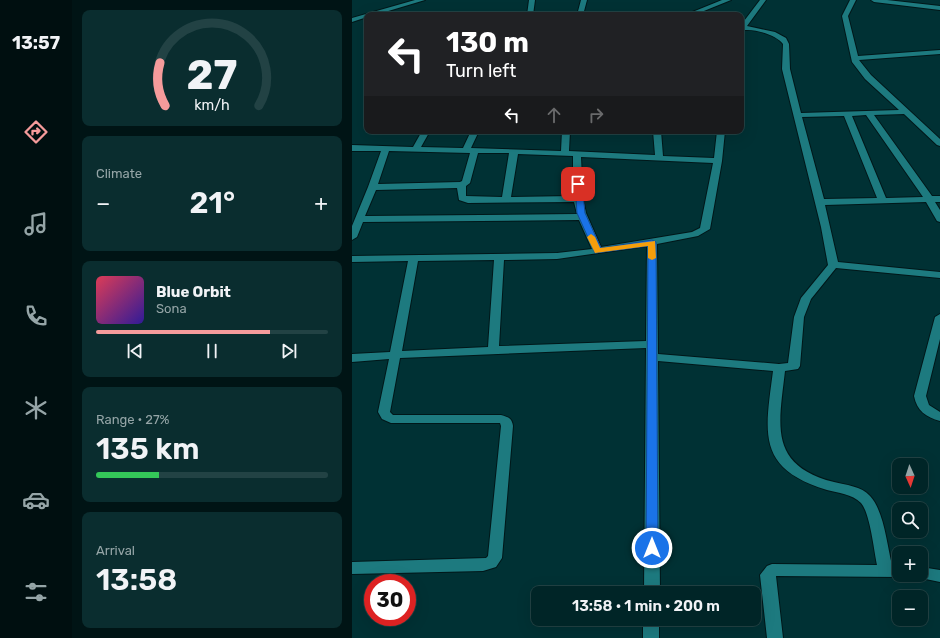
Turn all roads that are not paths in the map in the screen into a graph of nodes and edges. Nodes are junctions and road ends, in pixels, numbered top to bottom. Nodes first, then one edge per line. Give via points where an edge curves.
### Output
1 (422, 0) edge
2 (532, 0) edge
3 (584, 0) edge
4 (728, 0) edge
5 (763, 0) edge
6 (853, 0) edge
7 (874, 0) edge
8 (940, 8) edge
9 (380, 12) edge
10 (530, 12) edge
11 (581, 12) edge
12 (696, 12) edge
13 (352, 14) edge
14 (364, 16) edge
15 (364, 17) edge
16 (352, 20) edge
17 (744, 25) edge
18 (744, 28) edge
19 (940, 52) edge
20 (855, 58) junction
21 (907, 112) junction
22 (868, 113) junction
23 (846, 114) junction
24 (797, 115) junction
25 (424, 134) edge
26 (474, 134) edge
27 (566, 134) edge
28 (657, 134) edge
29 (721, 134) edge
30 (940, 142) edge
31 (352, 148) edge
32 (386, 148) junction
33 (416, 148) junction
34 (471, 150) junction
35 (514, 151) junction
36 (564, 153) junction
37 (577, 154) junction
38 (659, 158) junction
39 (718, 161) junction
40 (461, 185) junction
41 (373, 187) junction
42 (578, 199) junction
43 (930, 199) junction
44 (940, 199) edge
45 (506, 200) junction
46 (882, 200) junction
47 (820, 202) junction
48 (582, 217) junction
49 (360, 219) junction
50 (940, 219) edge
51 (352, 237) edge
52 (652, 242) junction
53 (598, 251) junction
54 (499, 257) junction
55 (414, 258) junction
56 (353, 261) edge
57 (833, 265) junction
58 (940, 275) edge
59 (940, 317) edge
60 (652, 344) junction
61 (493, 350) junction
62 (394, 355) junction
63 (652, 357) junction
64 (352, 358) edge
65 (779, 368) junction
66 (940, 417) edge
67 (352, 568) edge
68 (892, 571) edge
69 (928, 574) edge
70 (940, 576) edge
71 (652, 586) edge
72 (652, 626) edge
73 (651, 638) edge
74 (775, 638) edge

1 - 9 street
2 - 10 street
3 - 11 street
4 - 12 street
5 - 17 street
6 - 20 street via 845,16
7 - 8 street
13 - 14 street
15 - 16 street
18 - 24 street via 773,33 786,44 786,69
19 - 20 street
20 - 21 street via 868,77
21 - 22 street
21 - 30 street
22 - 23 street
22 - 43 street
23 - 24 street
23 - 46 street
24 - 47 street
25 - 33 street
26 - 34 street
27 - 36 street
28 - 38 street
29 - 39 street
31 - 32 street
32 - 33 street
32 - 41 street
33 - 34 street
34 - 35 street
34 - 40 street via 466,183
35 - 36 street
35 - 45 street
36 - 37 street
37 - 38 street
37 - 42 street
38 - 39 street
39 - 52 street via 705,229 695,234
40 - 41 street
40 - 45 street via 462,198
41 - 49 street
42 - 45 street
42 - 48 street
43 - 44 street
43 - 46 street
43 - 50 street
46 - 47 street
47 - 57 street
48 - 49 street
48 - 53 street
49 - 51 street
52 - 53 street
52 - 60 street
53 - 54 street via 557,256
54 - 55 street
54 - 61 street
55 - 56 street
55 - 62 street
57 - 58 street
57 - 65 street via 806,298 799,317 794,366
59 - 66 street via 920,396 926,412
60 - 61 street
60 - 63 street
61 - 62 street
62 - 64 street
62 - 67 street via 384,412 391,419 506,421 495,558 491,563 483,565
63 - 65 street
63 - 71 street
65 - 68 street via 774,424 776,444 782,460 794,472 810,481 858,494 866,500
68 - 74 street via 772,570 767,575
69 - 70 street
72 - 73 street

